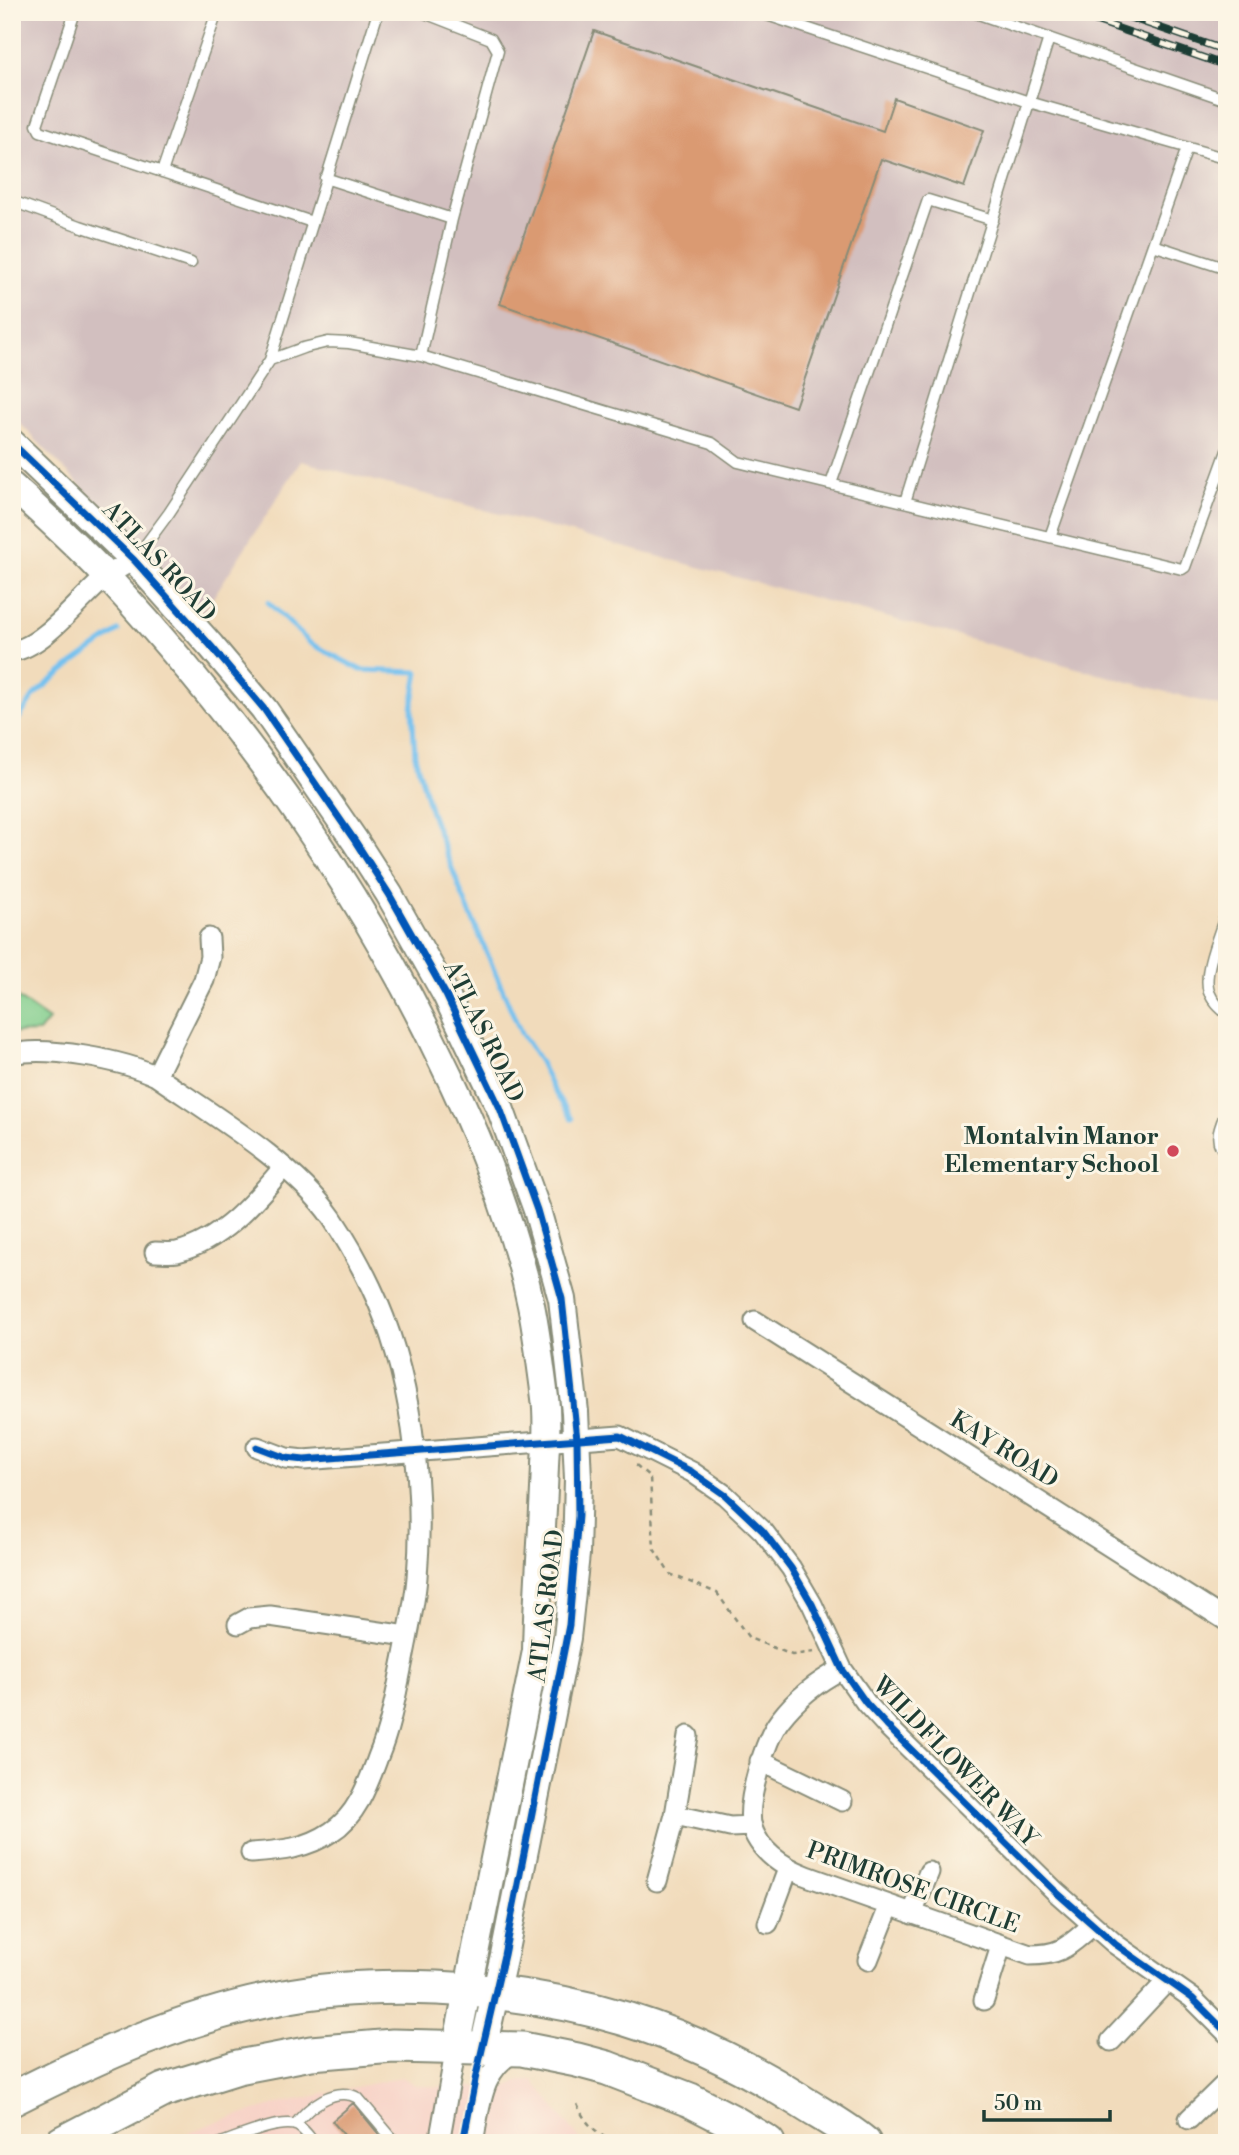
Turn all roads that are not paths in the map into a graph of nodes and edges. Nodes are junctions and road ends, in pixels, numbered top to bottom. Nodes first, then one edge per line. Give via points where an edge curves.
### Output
1 (75, 12) edge
2 (217, 12) edge
3 (378, 12) edge
4 (422, 12) edge
5 (758, 12) edge
6 (973, 12) edge
7 (1049, 38) junction
8 (1227, 100) edge
9 (1029, 102) junction
10 (1187, 148) junction
11 (1227, 159) edge
12 (162, 172) junction
13 (325, 178) junction
14 (12, 201) edge
15 (452, 219) junction
16 (993, 220) junction
17 (312, 222) junction
18 (1153, 245) junction
19 (191, 263) dead end
20 (1227, 270) edge
21 (421, 356) junction
22 (270, 360) junction
23 (12, 443) edge
24 (1227, 451) edge
25 (831, 484) junction
26 (12, 486) edge
27 (905, 502) junction
28 (1050, 537) junction
29 (134, 560) junction
30 (107, 576) junction
31 (12, 652) edge
32 (1226, 914) edge
33 (209, 938) dead end
34 (1227, 1014) edge
35 (12, 1054) edge
36 (156, 1076) junction
37 (1227, 1110) edge
38 (1227, 1153) edge
39 (283, 1168) junction
40 (155, 1252) dead end
41 (755, 1321) dead end
42 (577, 1438) junction
43 (546, 1441) junction
44 (257, 1447) dead end
45 (415, 1453) junction
46 (1227, 1621) edge
47 (238, 1624) dead end
48 (407, 1636) junction
49 (842, 1669) junction
50 (688, 1736) dead end
51 (760, 1761) junction
52 (842, 1801) dead end
53 (675, 1815) junction
54 (752, 1826) junction
55 (251, 1853) dead end
56 (788, 1869) junction
57 (929, 1872) dead end
58 (657, 1881) dead end
59 (889, 1907) junction
60 (912, 1914) junction
61 (768, 1923) dead end
62 (1093, 1925) junction
63 (1001, 1946) junction
64 (868, 1960) dead end
65 (1167, 1981) junction
66 (482, 1990) junction
67 (984, 2000) dead end
68 (1227, 2034) edge
69 (1111, 2041) dead end
70 (469, 2047) junction
71 (522, 2049) junction
72 (1227, 2082) edge
73 (12, 2099) edge
74 (1189, 2119) dead end
75 (443, 2120) junction
76 (295, 2125) junction
77 (62, 2143) edge
78 (221, 2143) edge
79 (314, 2143) edge
80 (396, 2143) edge
81 (439, 2143) edge
82 (450, 2143) edge
83 (463, 2143) edge
84 (473, 2143) edge
85 (768, 2143) edge
86 (864, 2143) edge

1 - 12 lane via 37,125 40,131
2 - 12 lane
3 - 13 lane
4 - 15 lane via 491,39 498,51
5 - 9 lane
6 - 7 lane
7 - 8 lane
7 - 9 lane
9 - 10 lane
9 - 16 lane
10 - 11 lane
10 - 18 lane
12 - 17 lane
13 - 15 lane
13 - 17 lane
14 - 19 lane
15 - 21 lane
16 - 25 lane via 928,200
16 - 27 lane
17 - 22 lane
18 - 20 lane
18 - 28 lane
21 - 22 lane via 328,342
21 - 25 lane via 712,443 738,462
22 - 29 lane
23 - 29 street, ATLAS ROAD
24 - 28 lane via 1182,569
25 - 27 lane
26 - 30 street, ATLAS ROAD
27 - 28 lane
29 - 30 street
29 - 42 street, ATLAS ROAD via 264,709 382,883 446,995 500,1108 537,1210 562,1299
30 - 31 street via 44,636
30 - 43 street, ATLAS ROAD via 238,730 329,858 417,1010 471,1120 516,1249 531,1305 546,1402
32 - 34 lane via 1208,971 1208,990
33 - 36 street via 204,980
35 - 36 street via 28,1050 75,1055
36 - 39 street
37 - 38 lane via 1217,1135 1220,1149
39 - 40 street via 219,1231 176,1252
39 - 45 street via 331,1217 371,1286 400,1364
41 - 46 street, KAY ROAD
42 - 43 street, WILDFLOWER WAY
42 - 49 street, WILDFLOWER WAY via 620,1436 692,1472 725,1495 763,1531 792,1568
42 - 66 street, ATLAS ROAD via 578,1516 569,1625
43 - 45 street, WILDFLOWER WAY
43 - 66 street, ATLAS ROAD via 536,1651
44 - 45 street, WILDFLOWER WAY via 304,1460
45 - 48 street via 417,1579
47 - 48 street via 270,1616
48 - 55 street via 391,1721 354,1811 333,1831 306,1845
49 - 51 street via 806,1693 779,1721
49 - 62 street, WILDFLOWER WAY via 887,1726
50 - 53 street
51 - 52 street
51 - 54 street via 752,1797
53 - 54 street via 730,1827
53 - 58 street
54 - 56 street, PRIMROSE CIRCLE via 761,1844
56 - 59 street, PRIMROSE CIRCLE
56 - 61 street
57 - 60 street
59 - 60 street, PRIMROSE CIRCLE
59 - 64 street
60 - 63 street, PRIMROSE CIRCLE
62 - 63 street, PRIMROSE CIRCLE via 1051,1955 1030,1955
62 - 65 street, WILDFLOWER WAY
63 - 67 street
65 - 68 street, WILDFLOWER WAY via 1192,1998
65 - 69 street
66 - 70 street, ATLAS ROAD
66 - 73 highway via 345,1989 230,2009 149,2035
66 - 86 highway via 585,2007 676,2035 776,2085
70 - 71 highway
70 - 75 street, ATLAS ROAD
70 - 77 highway via 394,2046 311,2053 238,2067 164,2090
70 - 83 street, ATLAS ROAD
71 - 84 street via 501,2060 486,2081
71 - 85 highway via 597,2065 651,2083
72 - 74 street
75 - 81 street, ATLAS ROAD
75 - 82 street, ATLAS ROAD
76 - 78 lane via 266,2128
76 - 79 lane
76 - 80 lane via 317,2103 350,2094

